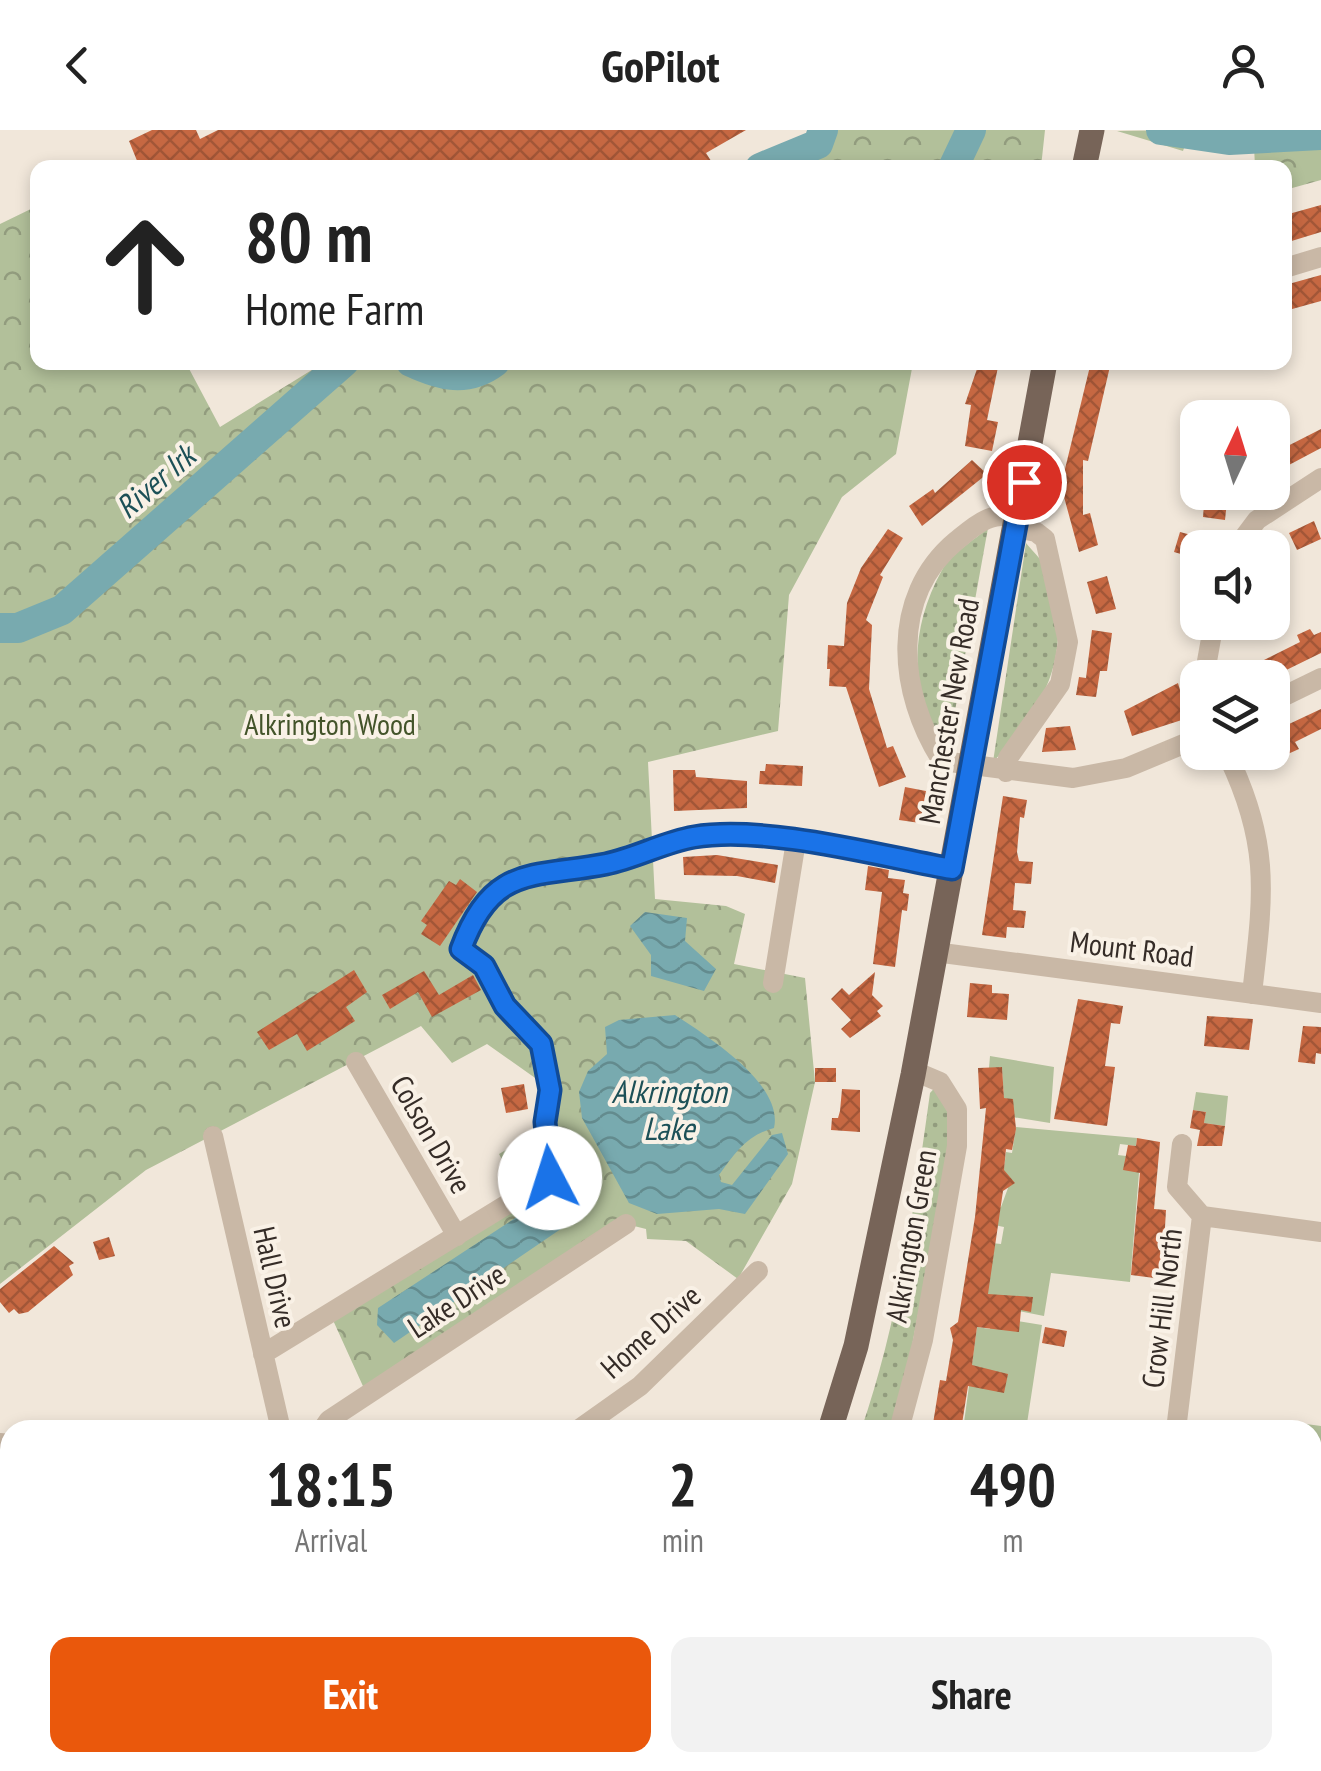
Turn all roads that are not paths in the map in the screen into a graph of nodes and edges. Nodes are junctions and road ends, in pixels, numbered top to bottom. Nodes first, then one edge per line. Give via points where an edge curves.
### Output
1 (1092, 130) edge
2 (1086, 160) edge
3 (1321, 257) edge
4 (1292, 266) edge
5 (1044, 370) edge
6 (1321, 478) edge
7 (1017, 523) junction
8 (1250, 530) edge
9 (1321, 678) edge
10 (1290, 693) edge
11 (1180, 746) edge
12 (972, 768) junction
13 (1235, 770) edge
14 (1006, 772) junction
15 (796, 841) junction
16 (952, 869) junction
17 (935, 952) junction
18 (773, 983) dead end
19 (1252, 994) junction
20 (1321, 1003) edge
21 (356, 1062) dead end
22 (914, 1071) junction
23 (213, 1136) dead end
24 (1182, 1144) dead end
25 (1202, 1216) junction
26 (626, 1224) dead end
27 (1321, 1232) edge
28 (456, 1236) junction
29 (758, 1271) dead end
30 (263, 1354) junction
31 (834, 1418) edge
32 (279, 1420) edge
33 (333, 1420) edge
34 (592, 1420) edge
35 (902, 1420) edge
36 (1177, 1420) edge

1 - 2 main road
3 - 4 street
5 - 7 main road, Manchester New Road
6 - 8 street
7 - 12 main road, Manchester New Road
7 - 12 street via 987,517 936,560 908,630 910,690 932,746 942,761
7 - 14 street via 1046,539 1068,642 1060,684 1008,758
9 - 10 street
11 - 14 street via 1126,768 1074,778
12 - 14 street
12 - 16 main road, Manchester New Road
13 - 19 street via 1263,858
15 - 16 street
15 - 18 street
15 - 28 street, Colson Drive via 698,836 612,863 519,876 499,887 461,949 484,966 505,1006 541,1044 550,1090 550,1178
16 - 17 main road, Manchester New Road
17 - 19 street, Mount Road
17 - 22 main road, Manchester New Road
19 - 20 street, Mount Road
21 - 28 street, Colson Drive
22 - 31 main road, Manchester New Road via 856,1346
22 - 35 street, Alkrington Green via 940,1082 956,1109 958,1146 939,1305
23 - 30 street, Hall Drive
24 - 25 street, Crow Hill North via 1178,1187
25 - 27 street
25 - 36 street, Crow Hill North
26 - 33 street, Lake Drive
28 - 30 street, Colson Drive
29 - 34 street, Home Drive via 640,1386
30 - 32 street, Hall Drive

